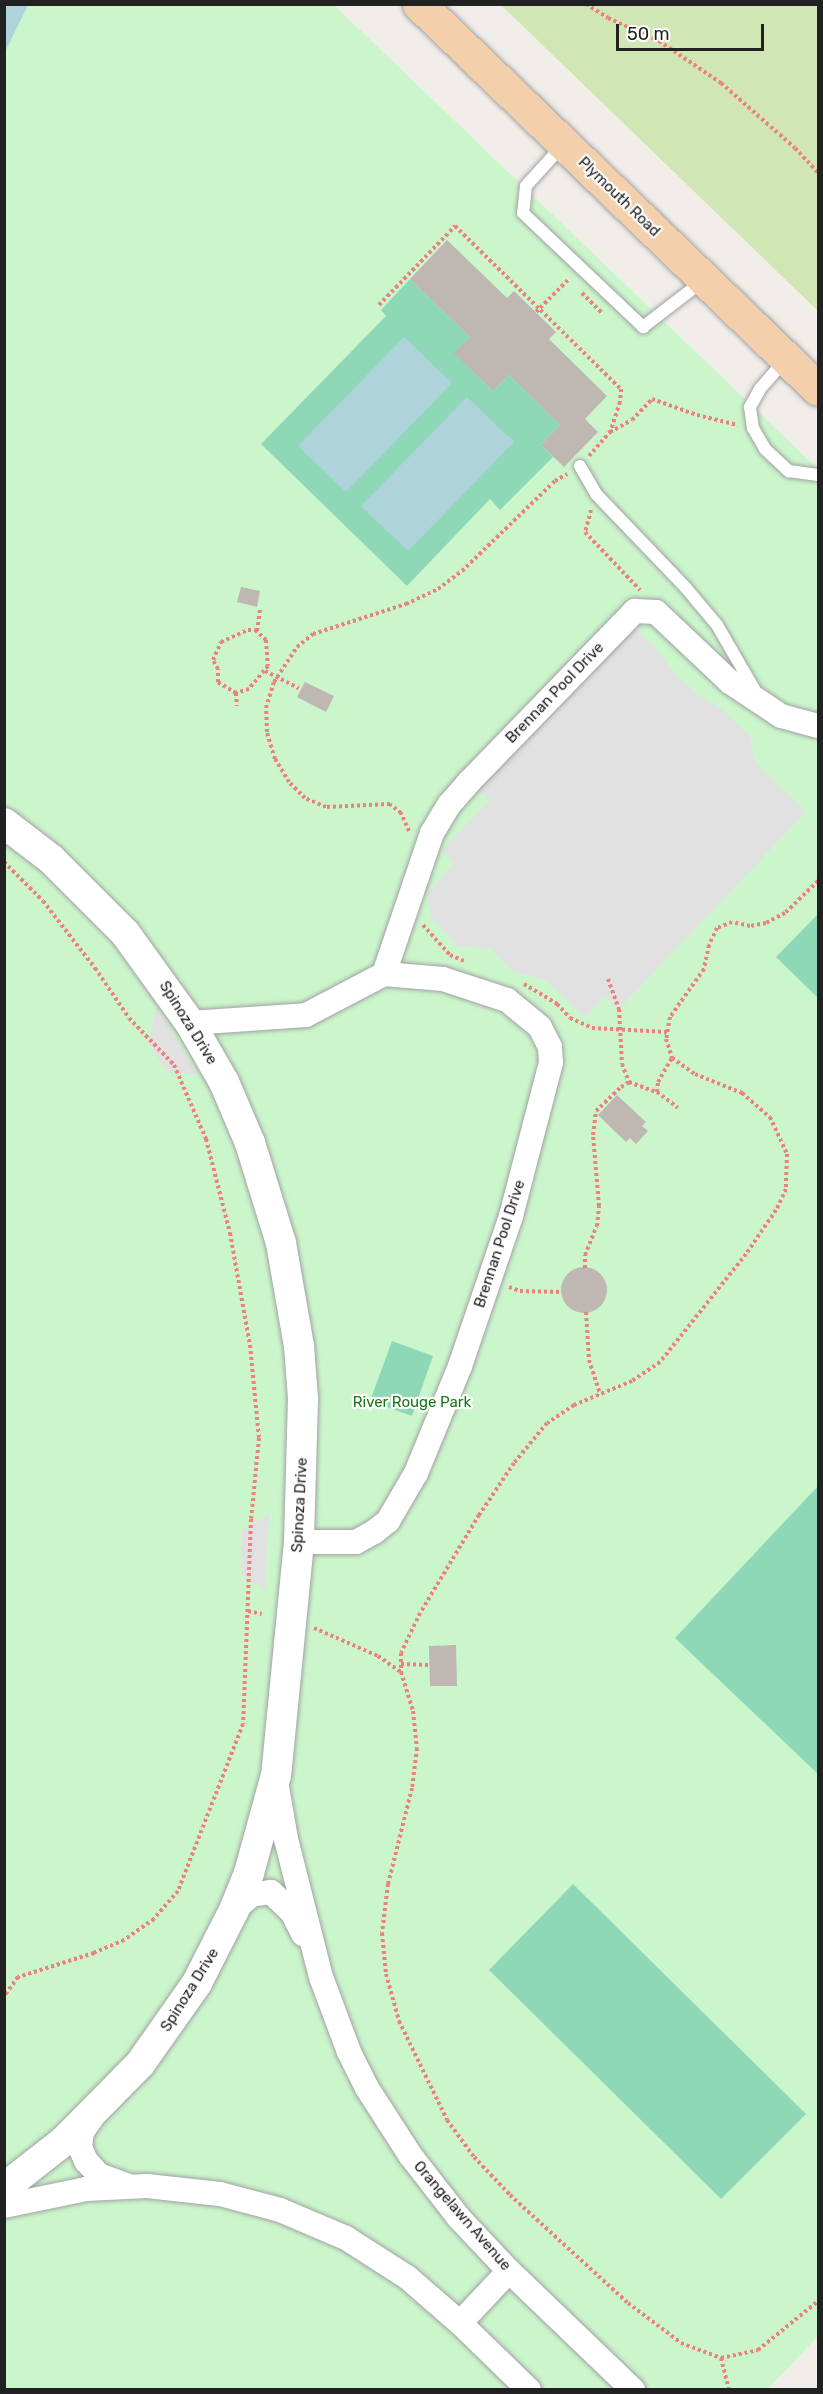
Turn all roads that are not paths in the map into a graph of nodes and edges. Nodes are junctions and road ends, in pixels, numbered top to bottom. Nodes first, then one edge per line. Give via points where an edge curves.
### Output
1 (419, 4) edge
2 (564, 144) junction
3 (705, 279) junction
4 (787, 358) junction
5 (819, 389) edge
6 (580, 466) road end
7 (819, 475) edge
8 (761, 702) junction
9 (819, 726) edge
10 (4, 823) edge
11 (384, 974) junction
12 (190, 1023) junction
13 (299, 1542) junction
14 (276, 1775) junction
15 (234, 1910) junction
16 (321, 1977) junction
17 (98, 2109) junction
18 (133, 2187) junction
19 (4, 2188) edge
20 (4, 2206) edge
21 (509, 2271) junction
22 (460, 2323) junction
23 (529, 2390) edge
24 (633, 2390) edge

1 - 2 main road, Plymouth Road
2 - 3 main road, Plymouth Road
2 - 3 lane via 526,186 523,213 642,327
3 - 4 main road, Plymouth Road
4 - 5 main road, Plymouth Road
4 - 7 lane via 750,407 753,428 765,449 789,471
6 - 8 lane via 596,494 717,625
8 - 9 street via 781,716
8 - 11 street, Brennan Pool Drive via 730,682 656,612 635,611 470,781 432,833
10 - 12 street, Spinoza Drive via 51,859 99,904 150,964
11 - 12 street via 306,1015
11 - 13 street, Brennan Pool Drive via 443,979 507,1000 540,1027 550,1047 551,1062 511,1215 416,1473 388,1521 356,1542
12 - 13 street, Spinoza Drive via 224,1083 250,1143 281,1243 299,1346 303,1398
13 - 14 street, Spinoza Drive
14 - 15 street, Spinoza Drive
14 - 16 street, Orangelawn Avenue via 286,1839
15 - 16 street, Orangelawn Avenue via 251,1895 262,1892 282,1899 292,1912
15 - 17 street, Spinoza Drive via 197,1983 166,2030
16 - 21 street, Orangelawn Avenue via 349,2052 388,2122 433,2187
17 - 18 street via 82,2132 80,2147 86,2161 99,2175
17 - 19 street, Spinoza Drive
18 - 20 street via 86,2189
18 - 22 street via 220,2194 309,2220 382,2259
21 - 22 street
21 - 24 street, Orangelawn Avenue
22 - 23 street

